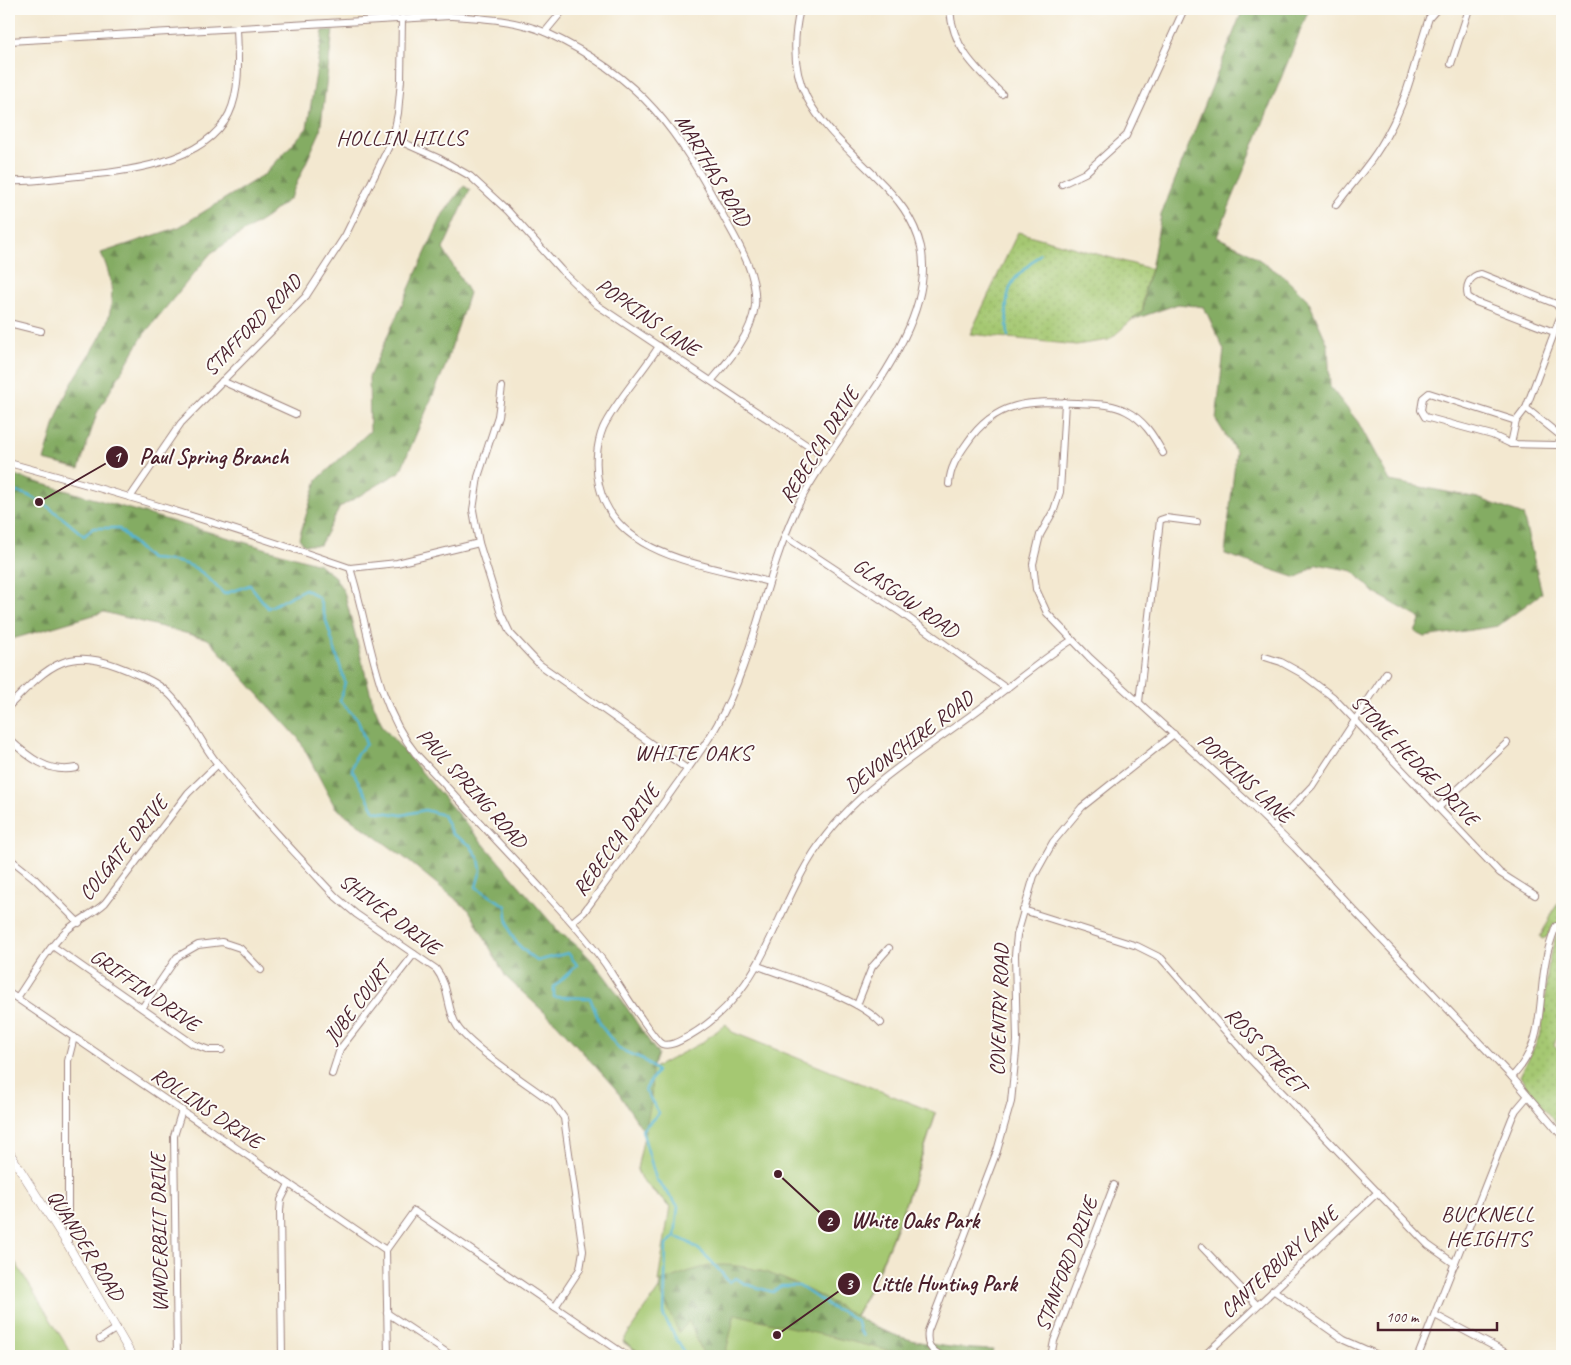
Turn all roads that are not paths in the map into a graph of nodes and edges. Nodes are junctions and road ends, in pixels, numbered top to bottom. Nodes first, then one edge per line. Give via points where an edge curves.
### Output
1 (564, 9) edge
2 (800, 9) edge
3 (950, 9) edge
4 (1184, 9) edge
5 (1437, 9) edge
6 (1469, 9) edge
7 (402, 18) junction
8 (237, 28) junction
9 (545, 32) junction
10 (9, 41) edge
11 (1451, 64) dead end
12 (1002, 94) dead end
13 (393, 138) junction
14 (9, 181) edge
15 (1062, 184) dead end
16 (1336, 204) dead end
17 (1562, 312) edge
18 (9, 323) edge
19 (40, 331) dead end
20 (1554, 332) junction
21 (659, 346) junction
22 (222, 380) junction
23 (712, 380) junction
24 (502, 387) dead end
25 (1065, 402) junction
26 (1526, 408) junction
27 (295, 414) dead end
28 (1516, 421) junction
29 (1562, 437) edge
30 (1562, 442) edge
31 (1510, 444) junction
32 (1163, 452) dead end
33 (826, 458) junction
34 (9, 463) edge
35 (949, 484) dead end
36 (130, 496) junction
37 (1197, 522) dead end
38 (785, 536) junction
39 (479, 543) junction
40 (350, 568) junction
41 (768, 582) junction
42 (1072, 640) junction
43 (1265, 657) dead end
44 (1386, 673) dead end
45 (1007, 690) junction
46 (1139, 702) junction
47 (9, 706) edge
48 (1354, 720) junction
49 (1174, 734) junction
50 (9, 739) edge
51 (1506, 743) dead end
52 (218, 764) junction
53 (76, 768) dead end
54 (687, 769) junction
55 (1438, 808) junction
56 (1273, 827) junction
57 (9, 858) edge
58 (1536, 895) dead end
59 (1023, 910) junction
60 (572, 922) junction
61 (79, 923) junction
62 (1556, 926) dead end
63 (54, 947) junction
64 (889, 948) dead end
65 (414, 954) junction
66 (758, 966) junction
67 (261, 970) dead end
68 (9, 993) edge
69 (17, 998) junction
70 (857, 1004) junction
71 (142, 1008) junction
72 (881, 1023) dead end
73 (74, 1037) junction
74 (660, 1043) joint
75 (222, 1050) dead end
76 (332, 1074) dead end
77 (1512, 1077) junction
78 (1527, 1097) junction
79 (182, 1110) junction
80 (1562, 1136) edge
81 (9, 1152) edge
82 (289, 1184) junction
83 (1114, 1185) dead end
84 (1378, 1192) junction
85 (68, 1245) junction
86 (1202, 1247) dead end
87 (386, 1250) junction
88 (1455, 1264) junction
89 (1273, 1290) junction
90 (1257, 1305) junction
91 (555, 1307) junction
92 (387, 1313) junction
93 (1435, 1315) junction
94 (117, 1328) junction
95 (100, 1339) dead end
96 (1363, 1354) edge
97 (132, 1356) edge
98 (177, 1356) edge
99 (282, 1356) edge
100 (388, 1356) edge
101 (452, 1356) edge
102 (626, 1356) edge
103 (942, 1356) edge
104 (1050, 1356) edge
105 (1204, 1356) edge
106 (1380, 1356) edge
107 (1418, 1356) edge
108 (1512, 1356) edge

1 - 9 street
2 - 33 street, REBECCA DRIVE via 795,58 805,96 826,127 900,202 915,229 923,264 918,306 907,333
3 - 12 street via 963,52
4 - 15 street via 1126,136 1085,173
5 - 16 street via 1429,18 1402,104 1389,133
6 - 11 street
7 - 8 street, MARTHAS ROAD
7 - 9 street, MARTHAS ROAD via 480,18
7 - 13 street, STAFFORD ROAD via 401,80
8 - 10 street, MARTHAS ROAD
8 - 14 street via 236,91 232,108 216,132 201,145 162,161 123,170
9 - 23 street, MARTHAS ROAD via 615,73 655,107 685,147 739,244 754,284 754,312 738,348
13 - 21 street, POPKINS LANE via 470,176 508,211 586,295
13 - 22 street, STAFFORD ROAD via 345,236 314,286 296,308
17 - 20 street
17 - 20 street via 1556,304 1481,274 1474,275 1469,281 1468,297 1476,302
18 - 19 street
20 - 26 street
21 - 23 street, POPKINS LANE
21 - 41 street via 602,431 597,470 607,507 625,530 652,547
22 - 27 street
22 - 36 street, STAFFORD ROAD via 181,422
23 - 33 street, POPKINS LANE
24 - 39 street via 498,416 474,494
25 - 32 street via 1105,404 1127,411 1150,429
25 - 35 street via 1022,404 1002,410 989,419 972,435 955,461
25 - 42 street, POPKINS LANE via 1060,492 1040,535 1033,571 1042,606
26 - 28 street
26 - 29 street
28 - 31 street
28 - 31 street via 1438,394 1429,393 1423,398 1421,410 1425,417 1492,435
30 - 31 street via 1556,446
33 - 38 street, REBECCA DRIVE via 804,494
34 - 36 street
36 - 40 street via 297,548
37 - 46 street via 1160,520
38 - 41 street, REBECCA DRIVE
38 - 45 street, GLASGOW ROAD via 903,614
39 - 40 street via 397,563
39 - 54 street via 500,614 524,649 557,679
40 - 60 street, PAUL SPRING ROAD via 385,696 402,735
41 - 54 street, REBECCA DRIVE via 733,694 716,728
42 - 45 street, DEVONSHIRE ROAD
42 - 46 street, POPKINS LANE
43 - 48 street, STONE HEDGE DRIVE via 1282,662 1314,681
44 - 48 street
45 - 66 street, DEVONSHIRE ROAD via 884,777 838,819 807,863
46 - 49 street, POPKINS LANE
47 - 52 street, SHIVER DRIVE via 37,678 56,665 80,658 106,661 165,690
48 - 55 street, STONE HEDGE DRIVE
48 - 56 street via 1312,786
49 - 56 street, POPKINS LANE
49 - 59 street, COVENTRY ROAD via 1093,796 1070,819 1040,864
50 - 53 street via 52,769
51 - 55 street
52 - 61 street, COLGATE DRIVE via 179,804 104,903
52 - 65 street, SHIVER DRIVE via 336,897
54 - 60 street, REBECCA DRIVE via 584,912
55 - 58 street, STONE HEDGE DRIVE via 1500,873
56 - 77 street, POPKINS LANE
57 - 61 street
59 - 84 street, ROSS STREET via 1137,946 1161,958 1244,1052
59 - 103 street, COVENTRY ROAD via 1014,955 1017,1041 1011,1102 997,1151 928,1331 928,1344 932,1351
60 - 74 street, PAUL SPRING ROAD
61 - 63 street, COLGATE DRIVE via 67,931
62 - 77 street via 1545,960 1536,1038 1527,1059
63 - 69 street, COLGATE DRIVE
63 - 71 street, GRIFFIN DRIVE
64 - 70 street via 872,967
65 - 76 street, JUBE COURT via 340,1049
65 - 91 street, SHIVER DRIVE via 441,975 453,1016 462,1033 553,1103 564,1118 583,1251 580,1269
66 - 70 street
66 - 74 street, DEVONSHIRE ROAD via 737,997 715,1018 682,1040
67 - 71 street via 245,951 234,946 222,942 198,945 177,958
68 - 69 street, ROLLINS DRIVE
69 - 73 street, ROLLINS DRIVE
70 - 72 street
71 - 75 street, GRIFFIN DRIVE via 197,1046
73 - 79 street, ROLLINS DRIVE
73 - 85 street via 68,1062
77 - 78 street, POPKINS LANE
78 - 80 street, POPKINS LANE
78 - 88 street via 1512,1118
79 - 82 street, ROLLINS DRIVE
79 - 98 street, VANDERBILT DRIVE via 174,1136
81 - 85 street, QUANDER ROAD
82 - 87 street, ROLLINS DRIVE
82 - 99 street via 281,1200 280,1211
83 - 104 street, STANFORD DRIVE
84 - 88 street, ROSS STREET via 1428,1245
84 - 89 street, CANTERBURY LANE
85 - 94 street, QUANDER ROAD
86 - 90 street
87 - 91 street via 414,1211
87 - 92 street
88 - 93 street
89 - 90 street, CANTERBURY LANE
89 - 96 street
90 - 105 street, CANTERBURY LANE
91 - 102 street
92 - 100 street
92 - 101 street
93 - 107 street
93 - 108 street
94 - 95 street
94 - 97 street, QUANDER ROAD
96 - 106 street

